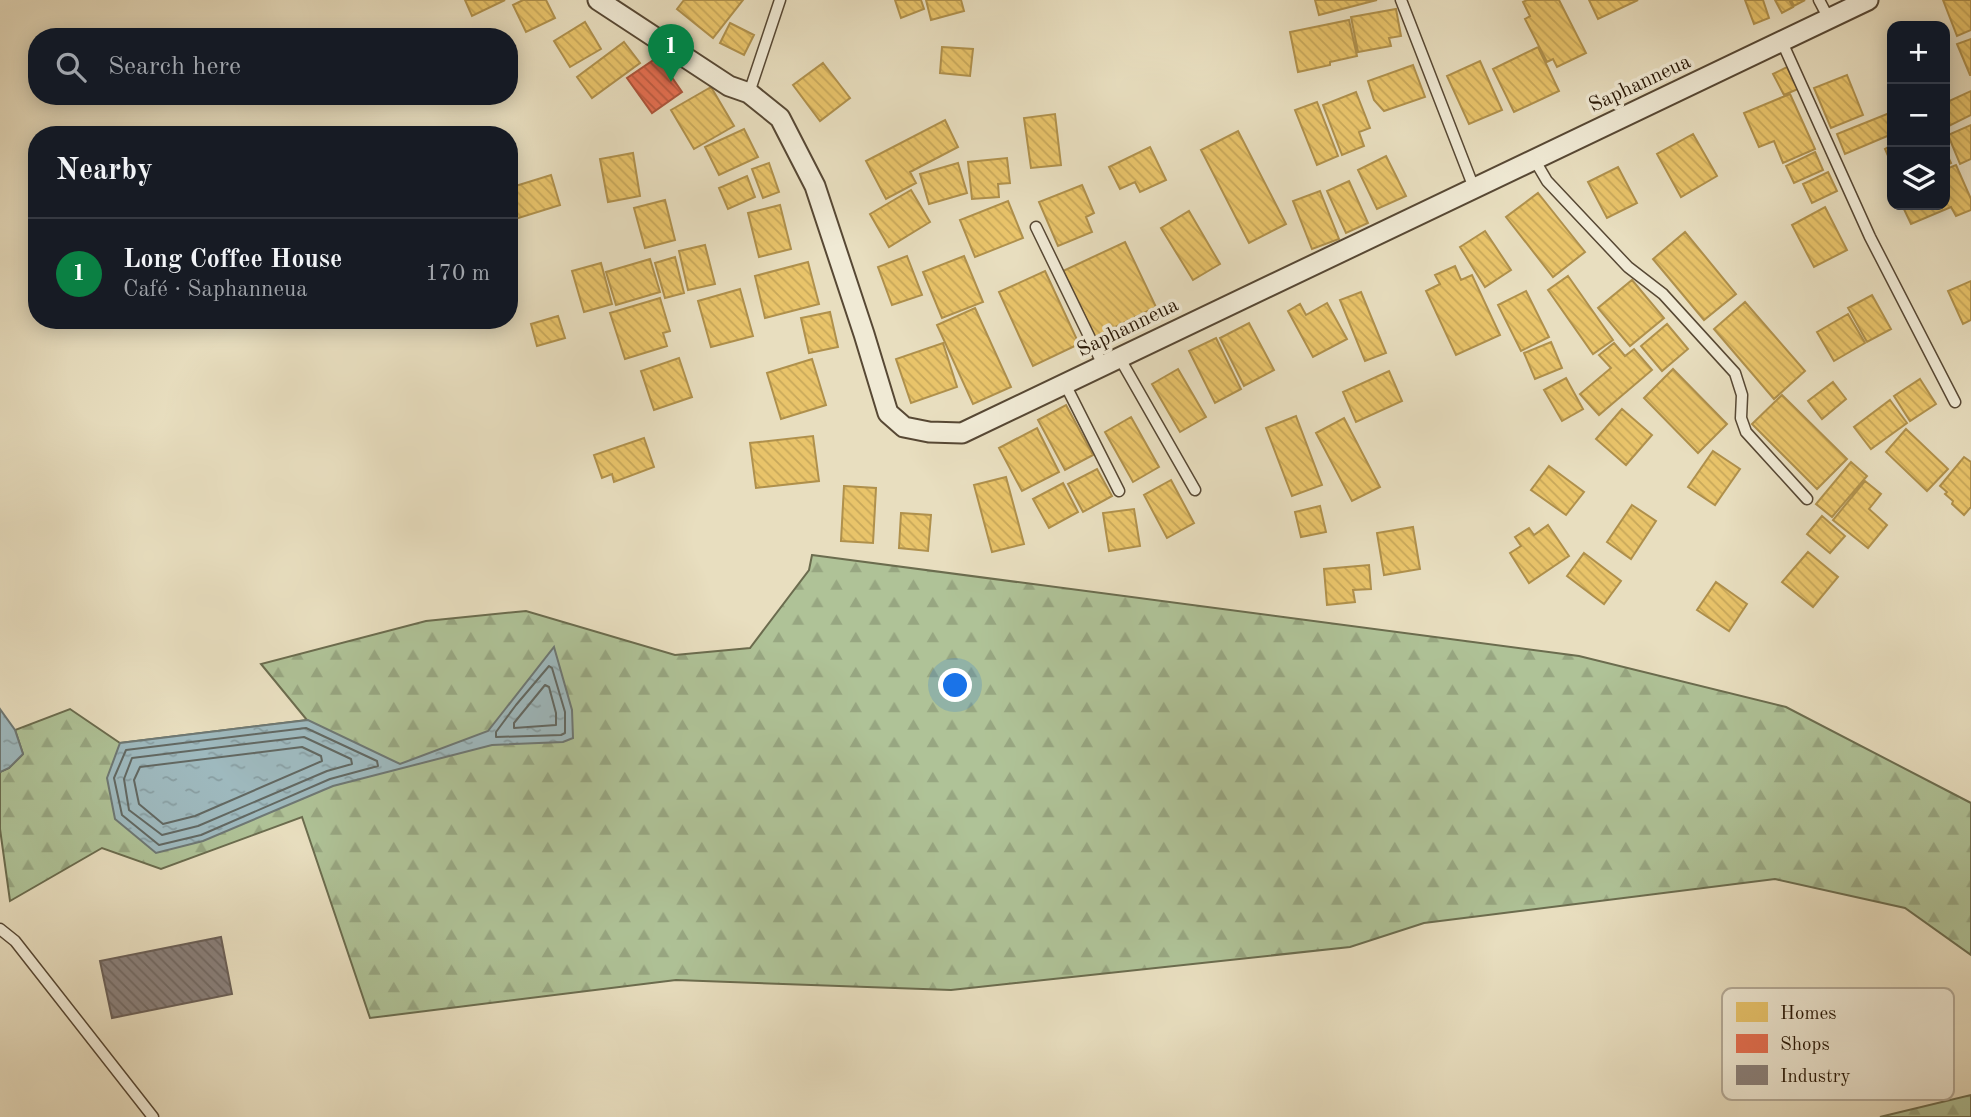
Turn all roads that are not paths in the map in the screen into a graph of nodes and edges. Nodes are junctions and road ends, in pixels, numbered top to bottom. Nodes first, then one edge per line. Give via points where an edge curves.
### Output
1 (598, 0) edge
2 (780, 0) edge
3 (1401, 0) edge
4 (1819, 0) edge
5 (1867, 0) edge
6 (1829, 19) junction
7 (1782, 42) junction
8 (749, 93) junction
9 (1534, 159) junction
10 (1474, 188) junction
11 (1036, 227) dead end
12 (1111, 361) junction
13 (1065, 383) junction
14 (1955, 402) dead end
15 (1195, 490) dead end
16 (1119, 491) dead end
17 (1807, 499) dead end
18 (0, 929) edge
19 (153, 1117) edge

1 - 8 street, Saphanneua via 729,86
2 - 8 lane
3 - 10 lane
4 - 6 lane
5 - 6 street, Saphanneua
6 - 7 street, Saphanneua
7 - 9 street, Saphanneua
7 - 14 lane via 1870,237
8 - 13 street, Saphanneua via 780,118 815,186 888,413 904,427 962,433
9 - 10 street, Saphanneua
9 - 17 lane via 1547,181 1628,267 1663,294 1735,373 1746,432
10 - 12 street, Saphanneua
11 - 12 lane
12 - 13 street, Saphanneua
12 - 15 lane
13 - 16 lane
18 - 19 lane via 15,941

